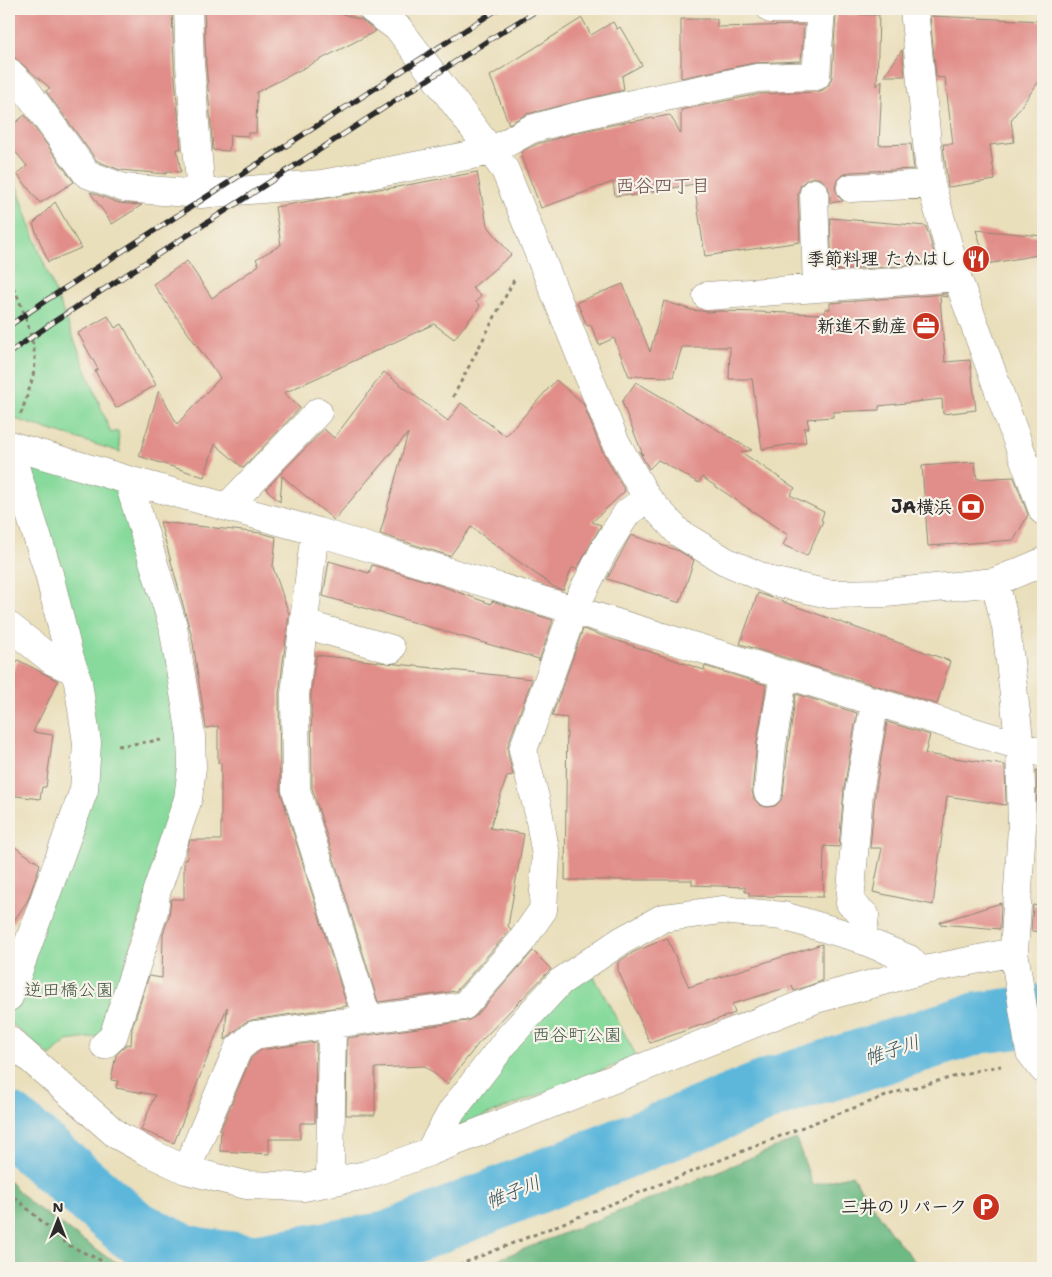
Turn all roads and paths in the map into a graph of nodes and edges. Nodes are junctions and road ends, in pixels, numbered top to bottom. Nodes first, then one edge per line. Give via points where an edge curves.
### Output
1 (188, 9) edge
2 (372, 9) edge
3 (436, 9) edge
4 (447, 9) edge
5 (771, 9) edge
6 (811, 9) edge
7 (821, 9) edge
8 (914, 9) edge
9 (9, 72) edge
10 (492, 151) junction
11 (931, 184) junction
12 (851, 188) dead end
13 (814, 193) dead end
14 (201, 194) junction
15 (534, 242) junction
16 (957, 277) junction
17 (9, 281) edge
18 (817, 288) junction
19 (707, 296) dead end
20 (453, 397) dead end
21 (318, 412) dead end
22 (18, 420) dead end
23 (9, 447) edge
24 (128, 480) junction
25 (647, 498) junction
26 (228, 506) junction
27 (1043, 511) edge
28 (316, 531) junction
29 (1043, 562) edge
30 (995, 582) junction
31 (574, 609) junction
32 (304, 624) junction
33 (9, 626) edge
34 (391, 649) dead end
35 (75, 671) junction
36 (784, 674) junction
37 (875, 701) junction
38 (191, 736) junction
39 (1032, 750) edge
40 (87, 751) junction
41 (768, 792) dead end
42 (862, 940) junction
43 (1016, 963) junction
44 (920, 971) junction
45 (9, 997) edge
46 (367, 1018) junction
47 (332, 1024) junction
48 (9, 1040) edge
49 (104, 1045) dead end
50 (1038, 1061) edge
51 (429, 1152) junction
52 (186, 1170) junction
53 (330, 1182) junction
54 (9, 1192) edge
55 (117, 1268) edge
56 (451, 1268) edge

1 - 14 street
2 - 10 street via 399,29
3 - 4 path via 439,14
5 - 6 street
7 - 10 street via 816,76 757,78 576,117 531,130
8 - 11 street
9 - 14 street via 24,87 87,174 124,188
10 - 14 street via 322,184
10 - 15 street via 505,170
11 - 12 street
11 - 16 street
13 - 18 street
15 - 20 path
15 - 25 street via 615,441
16 - 18 street
16 - 27 street
17 - 22 path via 20,303 35,360
18 - 19 street
21 - 26 street
23 - 24 street
23 - 35 street
24 - 26 street
24 - 38 street via 173,626
25 - 30 street via 679,533 725,561 771,581 829,594 886,593
25 - 31 street via 627,513 604,548
26 - 28 street
28 - 31 street
28 - 32 street
29 - 30 street
30 - 39 street
31 - 36 street
31 - 46 street via 523,750 546,854 543,910 520,943 464,1006
32 - 34 street
32 - 46 street via 295,694 296,790
33 - 35 street via 53,661
35 - 40 street
36 - 37 street
36 - 41 street
37 - 39 street
37 - 42 street via 859,792 850,903 864,915
38 - 40 path
38 - 49 street via 192,768 188,799 113,1037
39 - 43 street via 1022,827
40 - 45 street via 84,790
42 - 44 street via 909,959
42 - 51 street via 783,916 722,910 663,918 621,941 560,982 510,1036 452,1111
43 - 44 street
43 - 50 street
44 - 51 street via 816,999
46 - 47 street
47 - 52 street via 254,1035 238,1049
47 - 53 street
48 - 52 street via 117,1135
50 - 56 path via 983,1069 897,1092 804,1126
51 - 53 street via 366,1175
52 - 53 street via 246,1185 304,1187
54 - 55 path via 68,1245

